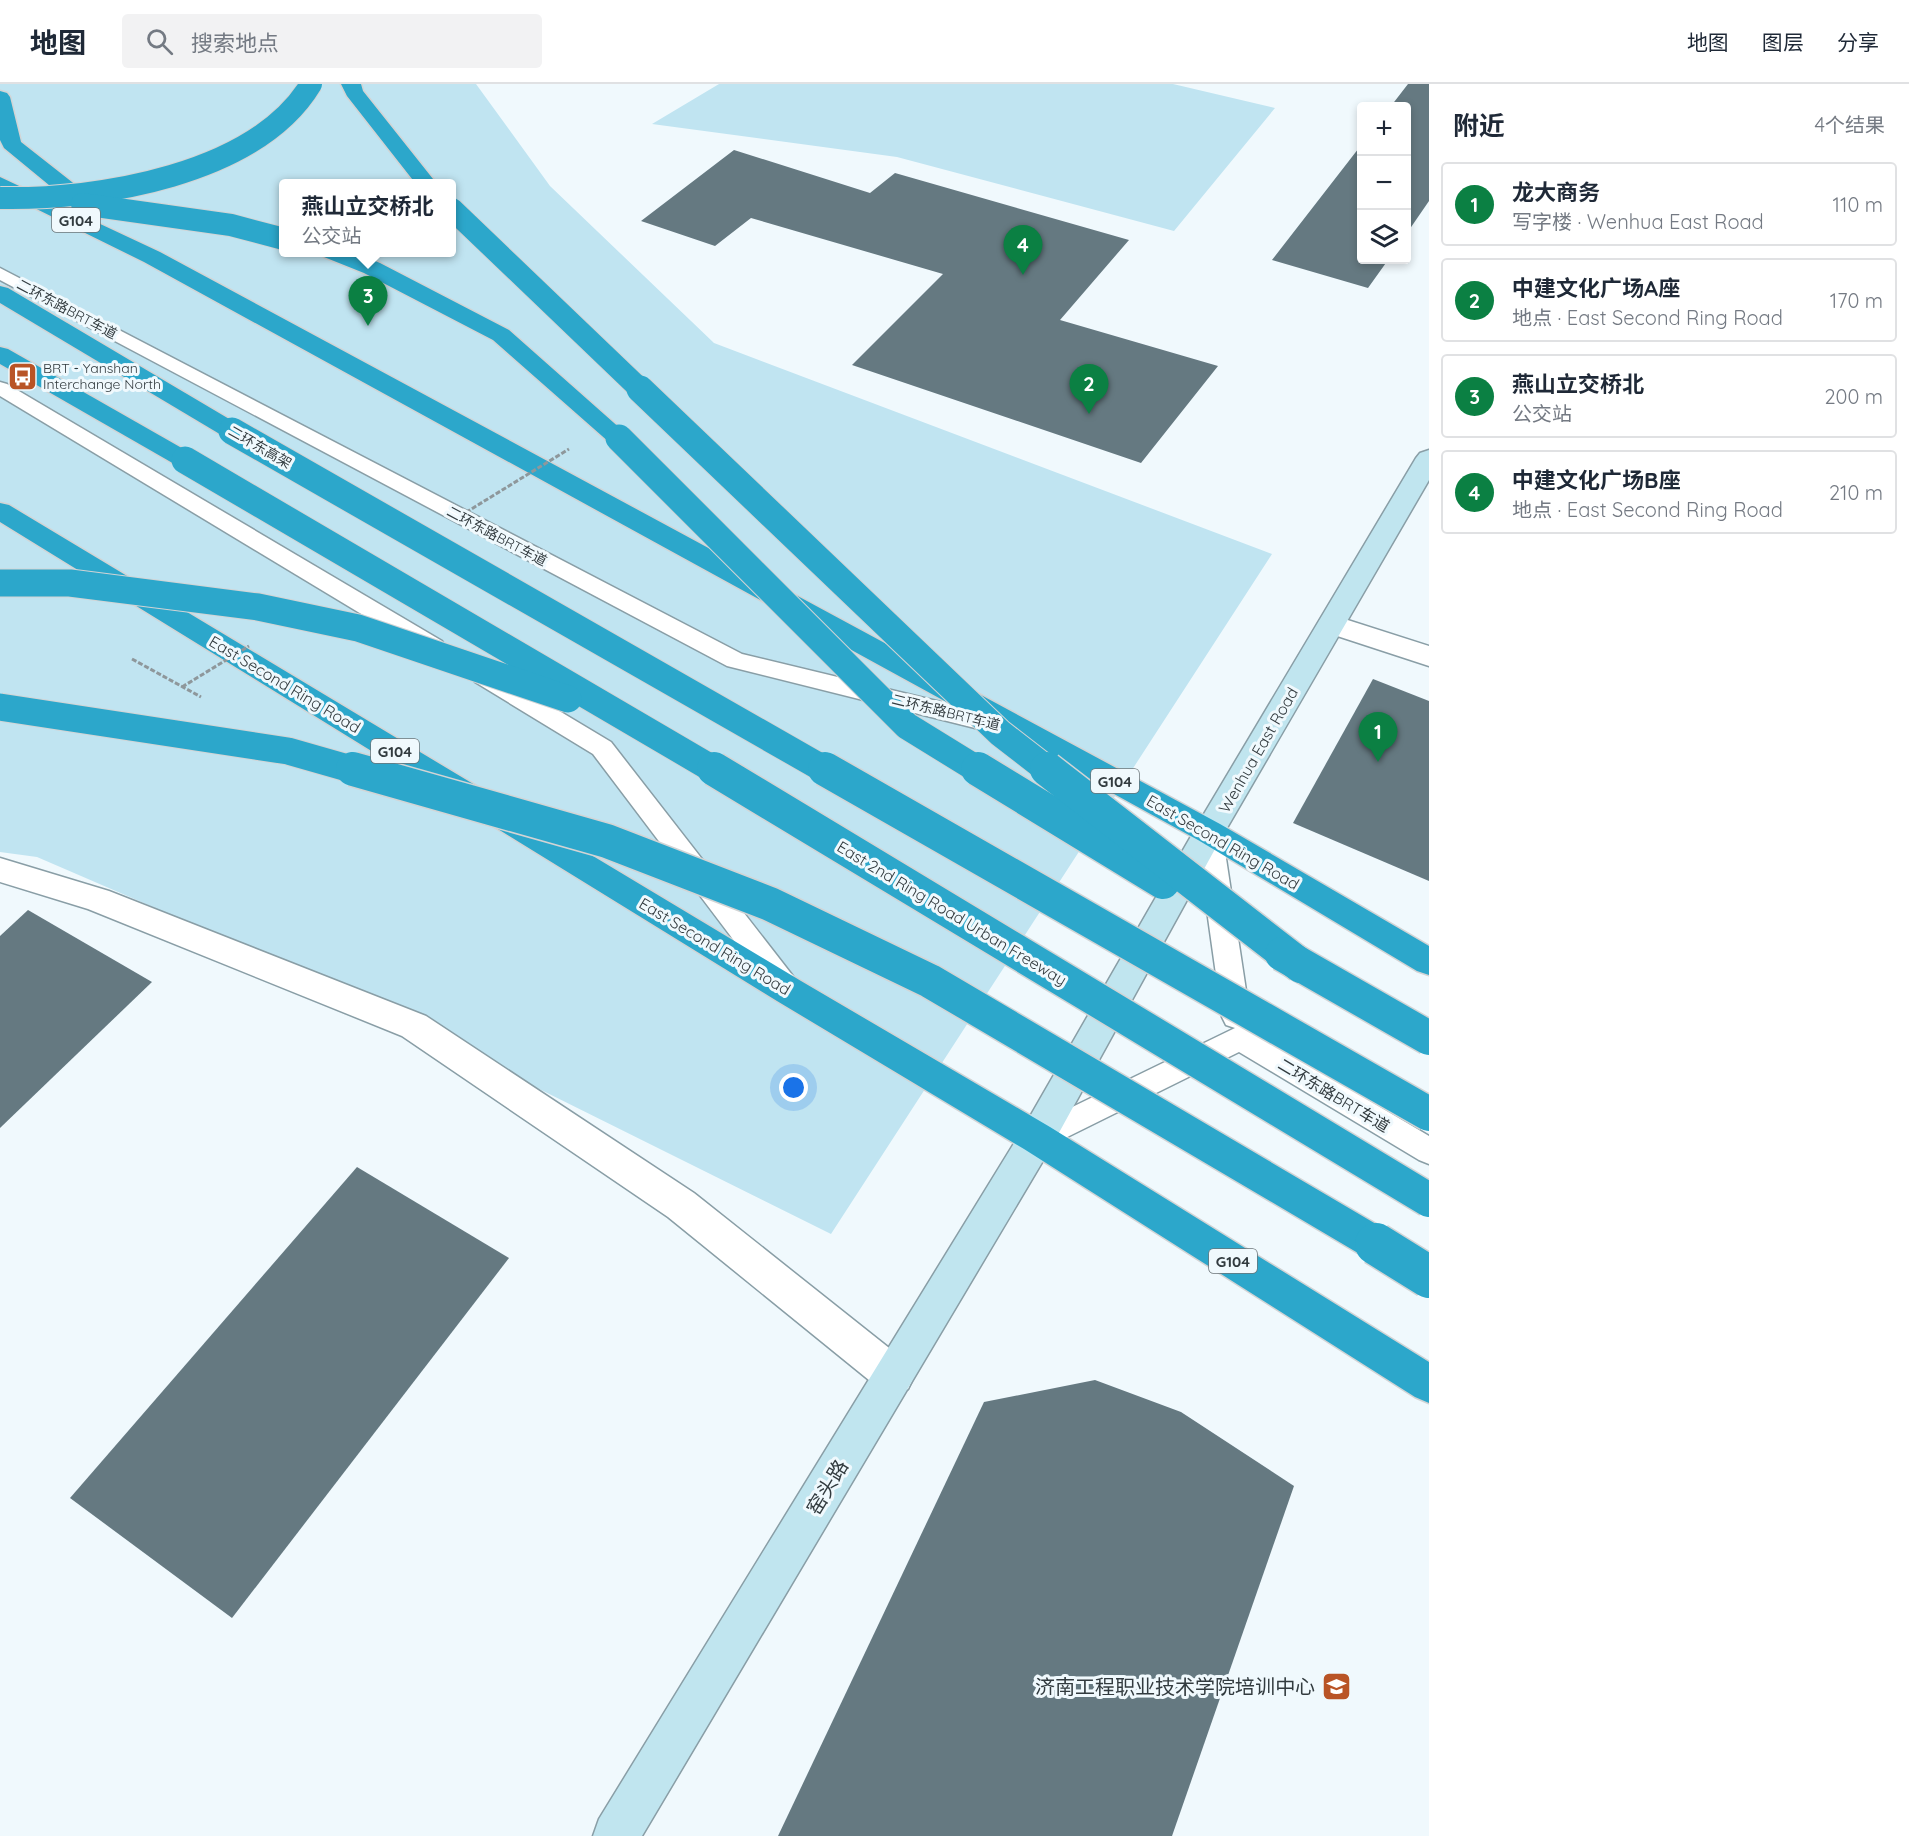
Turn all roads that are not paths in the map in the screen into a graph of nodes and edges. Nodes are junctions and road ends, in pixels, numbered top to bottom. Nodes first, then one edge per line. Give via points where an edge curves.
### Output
1 (311, 84) edge
2 (351, 84) edge
3 (0, 97) edge
4 (424, 179) edge
5 (0, 183) edge
6 (0, 198) edge
7 (0, 203) edge
8 (86, 204) junction
9 (456, 213) edge
10 (279, 238) edge
11 (152, 257) junction
12 (345, 257) edge
13 (0, 273) edge
14 (0, 292) edge
15 (0, 354) edge
16 (0, 388) edge
17 (1429, 458) edge
18 (0, 511) edge
19 (0, 583) edge
20 (1332, 624) junction
21 (1429, 656) edge
22 (0, 707) edge
23 (635, 722) junction
24 (1020, 730) junction
25 (1209, 832) junction
26 (0, 870) edge
27 (1429, 962) edge
28 (1301, 966) junction
29 (789, 991) junction
30 (1239, 1038) junction
31 (1429, 1038) edge
32 (1429, 1114) edge
33 (1037, 1138) junction
34 (1429, 1151) edge
35 (1429, 1200) edge
36 (1429, 1277) edge
37 (894, 1376) junction
38 (1429, 1384) edge
39 (616, 1836) edge

1 - 6 highway, bridge via 298,105 267,132 184,173 76,195
2 - 4 highway
3 - 8 highway via 11,144
5 - 11 highway, East Second Ring Road / G104
7 - 8 highway
8 - 10 highway, bridge via 231,225
8 - 11 highway
9 - 28 highway, bridge via 1000,733
11 - 24 highway, East Second Ring Road / G104
12 - 28 highway, bridge via 372,267 501,335 619,438 907,726
13 - 24 lane, 二环东路BRT车道 via 735,660
14 - 32 highway, bridge via 232,431
15 - 23 highway, East 2nd Ring Road Urban Freeway, bridge
16 - 29 lane via 602,748
17 - 20 main road, Wenhua East Road
18 - 29 highway, East Second Ring Road / G104
19 - 23 highway, bridge via 70,583 157,592 258,607 358,628
20 - 21 street
20 - 25 main road, Wenhua East Road
22 - 36 highway, bridge via 288,751 607,842 770,904 930,981
23 - 35 highway, East 2nd Ring Road Urban Freeway, bridge
24 - 25 highway, East Second Ring Road / G104
25 - 27 highway, East Second Ring Road / G104
25 - 30 lane
25 - 33 main road, Wenhua East Road
26 - 37 street via 98,900 414,1026 681,1205
28 - 31 highway, bridge
29 - 33 highway, East Second Ring Road / G104
30 - 33 lane
30 - 34 lane, 二环东路BRT车道
33 - 37 main road, 窑头路
33 - 38 highway, East Second Ring Road / G104
37 - 39 main road, 窑头路

